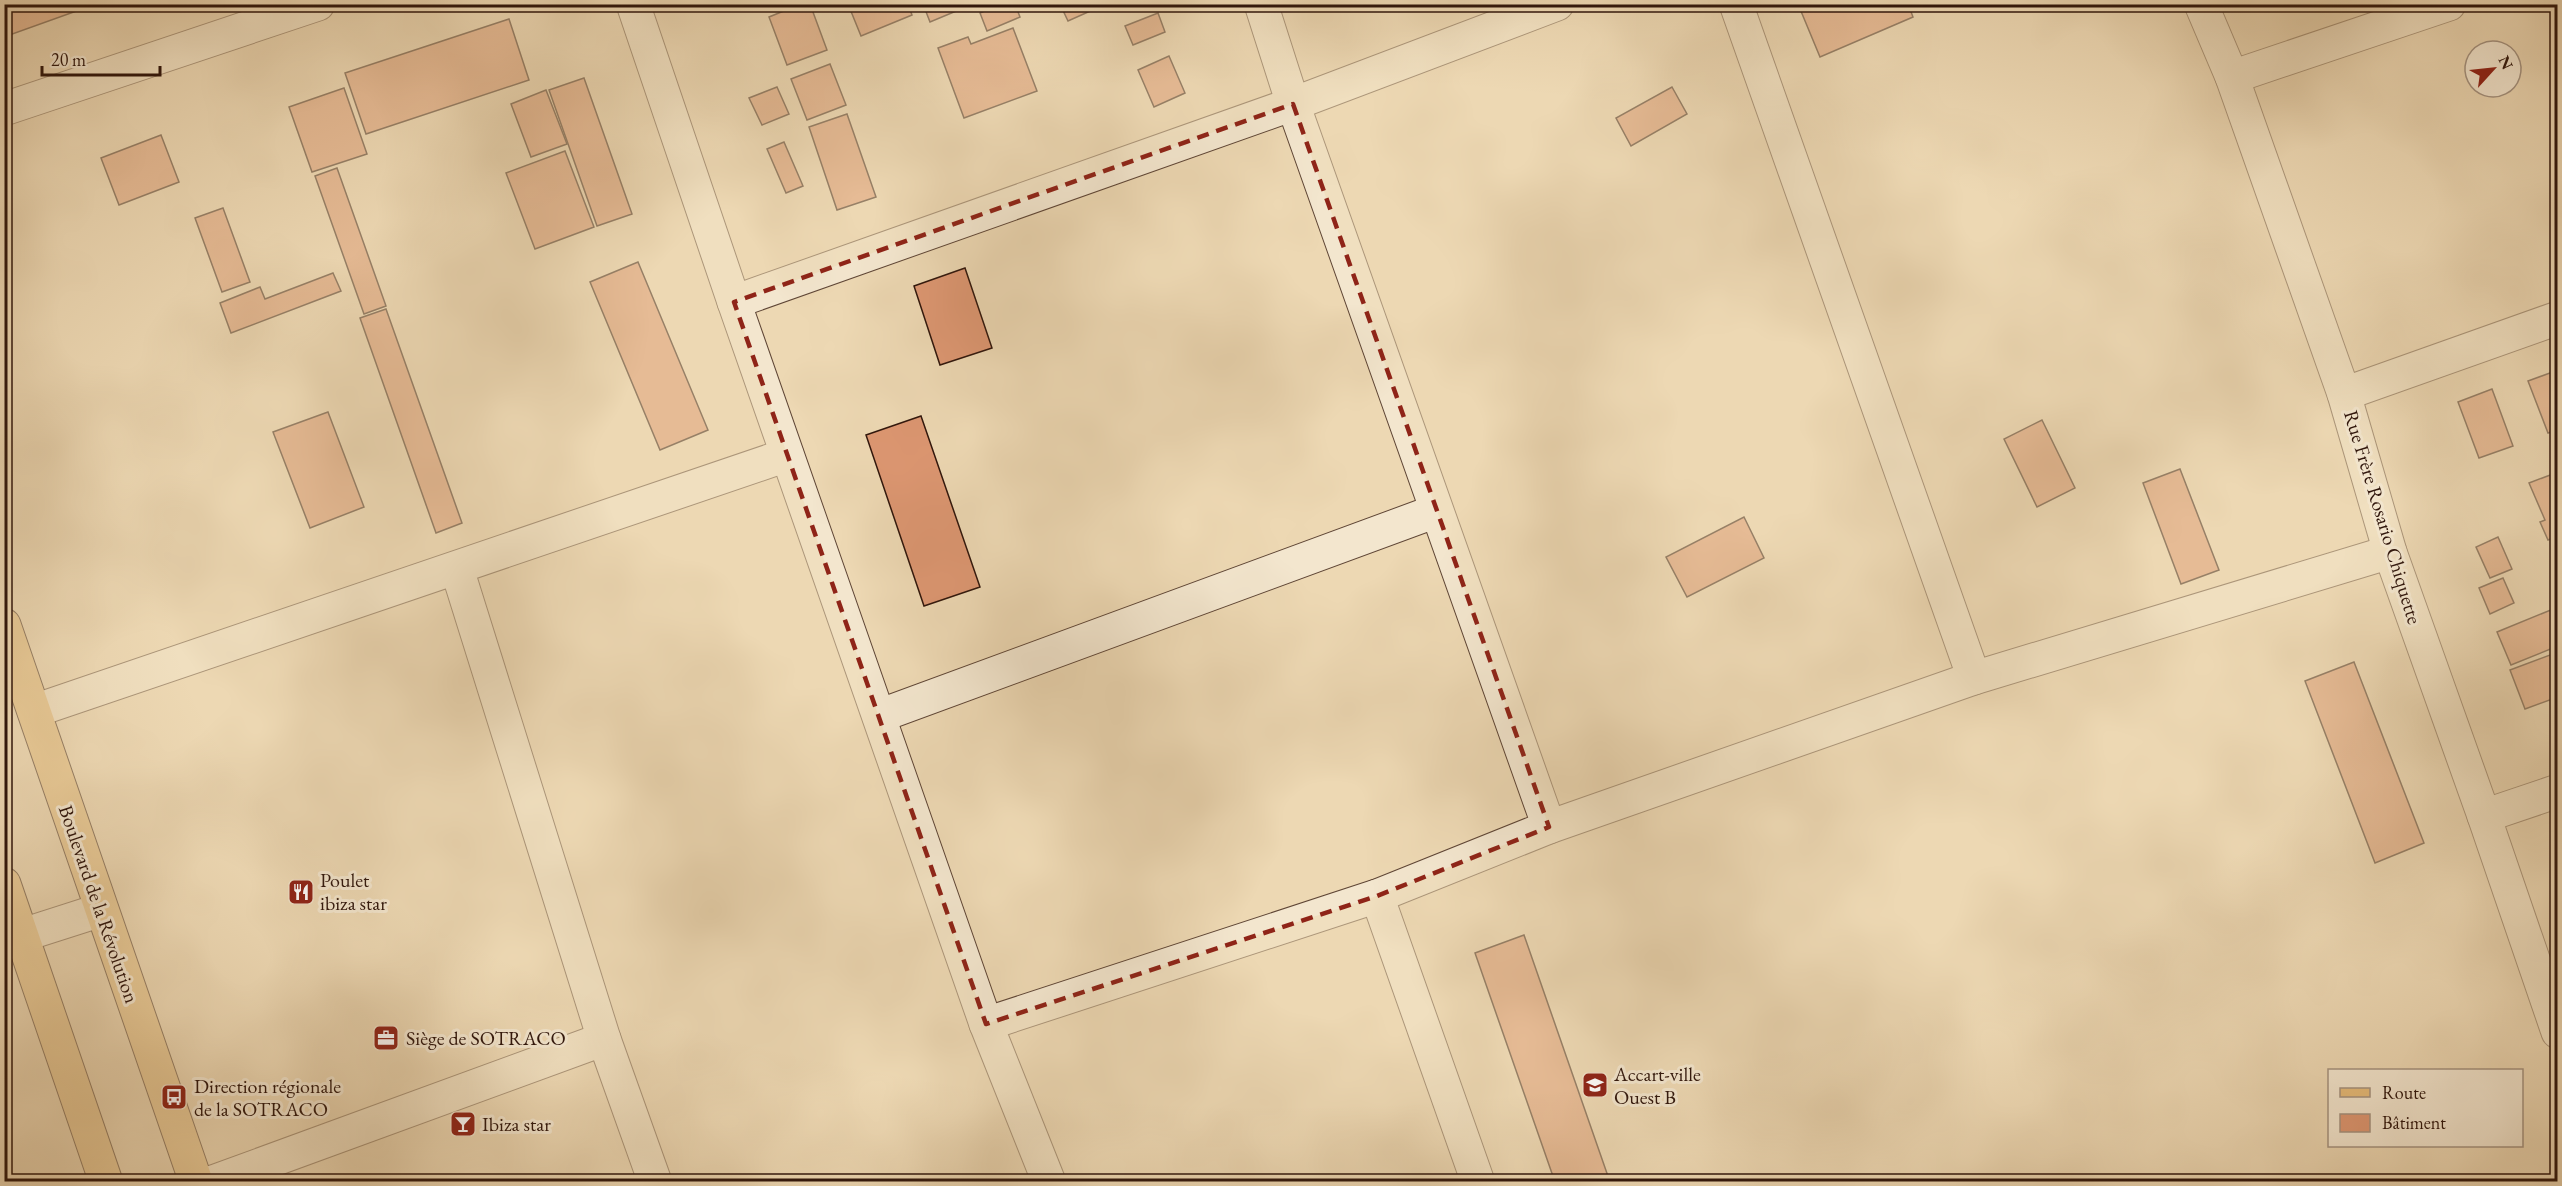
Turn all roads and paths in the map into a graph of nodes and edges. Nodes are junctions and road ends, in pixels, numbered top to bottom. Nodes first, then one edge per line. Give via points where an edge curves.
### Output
1 (318, 4) edge
2 (633, 4) edge
3 (1261, 4) edge
4 (1557, 4) edge
5 (1736, 4) edge
6 (2200, 4) edge
7 (2449, 4) edge
8 (2232, 77) junction
9 (1293, 104) junction
10 (4, 109) edge
11 (734, 302) junction
12 (2558, 318) edge
13 (2344, 394) junction
14 (787, 455) junction
15 (1436, 511) junction
16 (2390, 552) junction
17 (457, 569) junction
18 (4, 625) edge
19 (1974, 678) junction
20 (34, 711) junction
21 (879, 716) junction
22 (2558, 791) edge
23 (2484, 816) junction
24 (1549, 827) junction
25 (4, 884) edge
26 (1377, 896) junction
27 (101, 910) junction
28 (13, 938) edge
29 (986, 1024) junction
30 (2558, 1032) edge
31 (604, 1039) junction
32 (106, 1182) edge
33 (196, 1182) edge
34 (213, 1182) edge
35 (655, 1182) edge
36 (1049, 1182) edge
37 (1478, 1182) edge

1 - 10 street
2 - 11 street
3 - 9 street
4 - 9 street
5 - 19 street
6 - 8 street, Rue Frère Rosario Chiquette
7 - 8 street
8 - 13 street, Rue Frère Rosario Chiquette
9 - 11 street
9 - 15 street
11 - 14 street
12 - 13 street
13 - 16 street, Rue Frère Rosario Chiquette
14 - 17 street
14 - 21 street
15 - 21 street
15 - 24 street
16 - 19 street
16 - 23 street, Rue Frère Rosario Chiquette
17 - 20 street
17 - 31 street
18 - 20 main road, Boulevard de la Révolution
19 - 24 street
20 - 27 main road, Boulevard de la Révolution
21 - 29 street
22 - 23 street
23 - 30 street, Rue Frère Rosario Chiquette
24 - 26 street
25 - 28 main road
26 - 29 street
26 - 37 street
27 - 28 street
27 - 33 main road, Boulevard de la Révolution
28 - 32 main road
29 - 36 street
31 - 34 street
31 - 35 street

